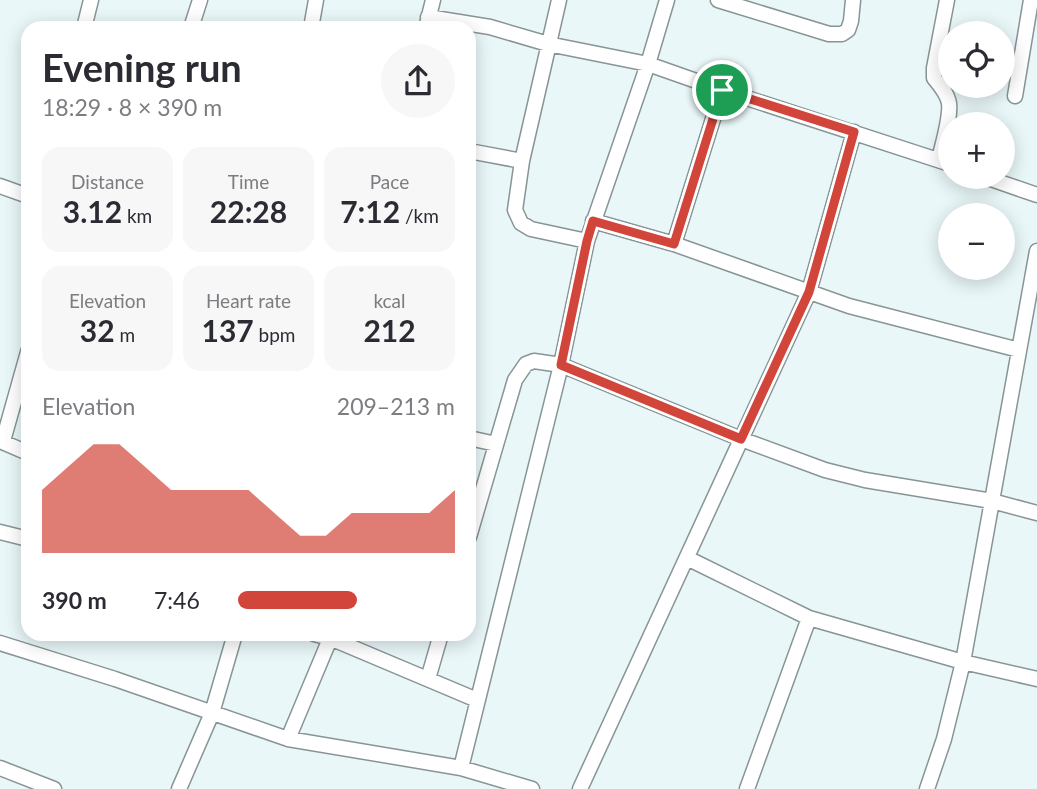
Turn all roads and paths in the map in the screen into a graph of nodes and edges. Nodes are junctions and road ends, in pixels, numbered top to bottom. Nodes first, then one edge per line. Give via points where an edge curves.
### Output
1 (91, 0) edge
2 (200, 0) edge
3 (316, 0) edge
4 (433, 0) edge
5 (559, 0) edge
6 (667, 0) edge
7 (718, 0) edge
8 (853, 0) edge
9 (947, 0) edge
10 (1031, 0) edge
11 (737, 3) edge
12 (86, 21) edge
13 (193, 21) edge
14 (312, 21) edge
15 (428, 21) edge
16 (476, 26) edge
17 (548, 44) junction
18 (648, 64) junction
19 (722, 90) junction
20 (1015, 96) dead end
21 (948, 112) edge
22 (854, 132) junction
23 (476, 152) edge
24 (938, 160) edge
25 (522, 161) junction
26 (0, 187) edge
27 (1015, 187) edge
28 (21, 194) edge
29 (1037, 195) edge
30 (593, 221) junction
31 (587, 241) junction
32 (674, 244) junction
33 (1037, 251) edge
34 (809, 292) junction
35 (1019, 350) junction
36 (561, 365) junction
37 (21, 386) edge
38 (741, 439) junction
39 (476, 440) edge
40 (1, 441) edge
41 (496, 444) junction
42 (21, 450) edge
43 (992, 501) junction
44 (476, 502) edge
45 (1037, 513) edge
46 (0, 532) edge
47 (21, 536) edge
48 (687, 558) junction
49 (809, 618) junction
50 (233, 641) edge
51 (329, 641) edge
52 (342, 641) edge
53 (439, 641) edge
54 (0, 643) edge
55 (963, 662) junction
56 (428, 679) junction
57 (1037, 679) edge
58 (477, 700) junction
59 (212, 713) junction
60 (288, 739) junction
61 (0, 768) edge
62 (461, 768) junction
63 (54, 789) edge
64 (179, 789) edge
65 (532, 789) edge
66 (580, 789) edge
67 (747, 789) edge
68 (928, 789) edge

1 - 12 street
2 - 13 street
3 - 14 street
4 - 15 street
5 - 17 street
6 - 18 street
7 - 11 street
8 - 11 street via 851,21 842,34 829,34
9 - 21 street via 934,78 945,92
10 - 20 street
16 - 17 street
17 - 18 street
17 - 25 street
18 - 19 street
18 - 30 street
19 - 22 street
19 - 32 street
22 - 24 street
22 - 34 street
23 - 25 street
25 - 31 street via 515,210 521,223
26 - 28 street
27 - 29 street
30 - 31 street
30 - 32 street
31 - 36 street
32 - 34 street
33 - 35 street
34 - 35 street
34 - 38 street
35 - 43 street
36 - 38 street
36 - 41 street via 526,363 515,380
36 - 58 street
37 - 40 street
38 - 43 street via 864,480
38 - 48 street
39 - 41 street
40 - 42 street
41 - 44 street
43 - 45 street
43 - 55 street
46 - 47 street
48 - 49 street
48 - 66 street
49 - 55 street
49 - 67 street
50 - 59 street
51 - 60 street
52 - 56 street
53 - 56 street
54 - 59 street
55 - 57 street
55 - 68 street
56 - 58 street
58 - 62 street
59 - 60 street
59 - 64 street
60 - 62 street
61 - 63 street
62 - 65 street

